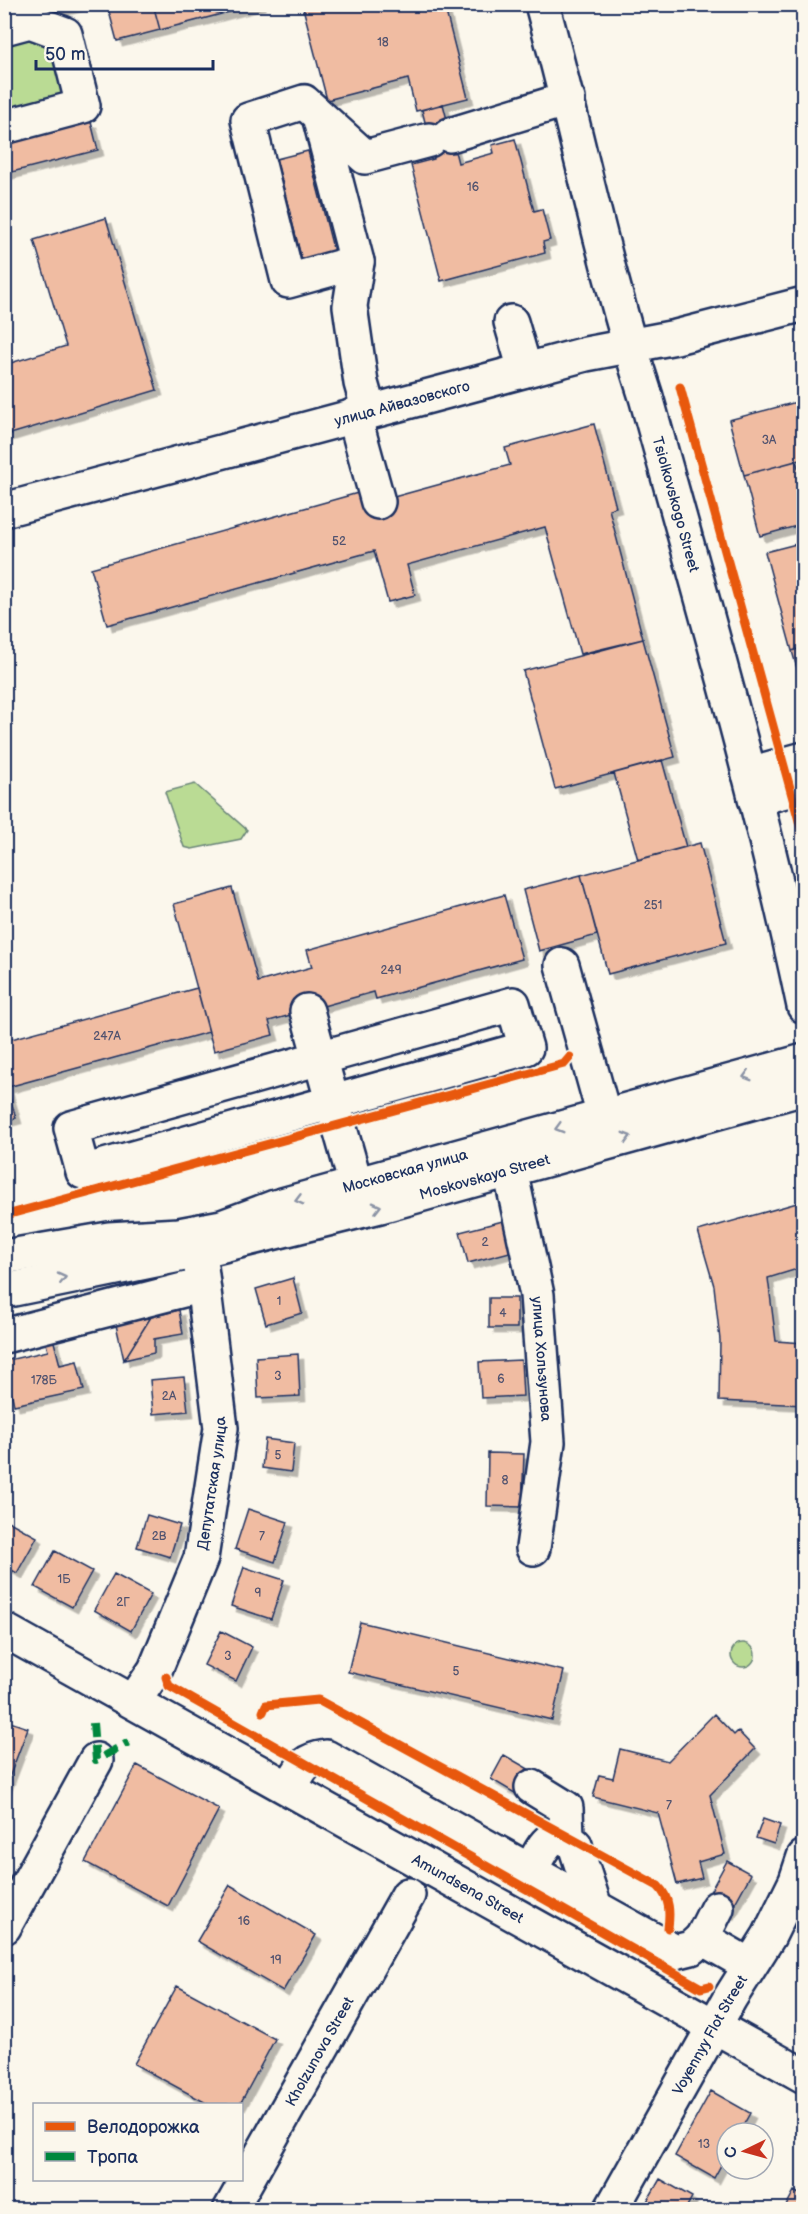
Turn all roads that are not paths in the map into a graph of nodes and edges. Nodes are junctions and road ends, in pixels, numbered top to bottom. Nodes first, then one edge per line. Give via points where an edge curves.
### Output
1 (542, 4) edge
2 (4, 28) edge
3 (568, 99) junction
4 (319, 116) junction
5 (4, 127) edge
6 (357, 262) junction
7 (804, 304) edge
8 (511, 322) dead end
9 (630, 347) junction
10 (525, 370) junction
11 (361, 413) junction
12 (378, 502) dead end
13 (4, 510) edge
14 (804, 759) edge
15 (804, 786) edge
16 (754, 795) junction
17 (804, 798) edge
18 (562, 965) dead end
19 (804, 1006) edge
20 (307, 1011) dead end
21 (320, 1058) junction
22 (804, 1061) edge
23 (236, 1082) junction
24 (804, 1088) edge
25 (333, 1102) junction
26 (604, 1116) junction
27 (248, 1126) junction
28 (510, 1170) junction
29 (356, 1185) junction
30 (199, 1251) junction
31 (9, 1254) edge
32 (187, 1289) dead end
33 (4, 1291) edge
34 (4, 1336) edge
35 (533, 1548) dead end
36 (4, 1630) edge
37 (134, 1701) junction
38 (96, 1760) dead end
39 (532, 1787) dead end
40 (290, 1788) junction
41 (567, 1838) junction
42 (804, 1857) edge
43 (530, 1871) junction
44 (408, 1895) dead end
45 (595, 1907) junction
46 (717, 1908) dead end
47 (4, 1927) edge
48 (702, 1938) junction
49 (749, 1965) junction
50 (716, 2027) junction
51 (804, 2076) edge
52 (230, 2210) edge
53 (611, 2210) edge

1 - 3 street, Tsiolkovskogo Street
2 - 5 street via 30,21 65,34 83,106
3 - 4 street via 364,157
3 - 9 street, Tsiolkovskogo Street
4 - 6 street
4 - 6 street via 304,102 248,120 288,281
6 - 11 street via 350,306 361,383
7 - 9 street, улица Айвазовского
8 - 10 street
9 - 10 street, улица Айвазовского
9 - 16 street, Tsiolkovskogo Street
10 - 11 street, улица Айвазовского
11 - 12 street
11 - 13 street, улица Айвазовского
14 - 16 street
15 - 16 street
16 - 17 street
16 - 19 street, Tsiolkovskogo Street
18 - 26 street
20 - 21 street
21 - 23 street
21 - 25 street
21 - 25 street via 513,1004 526,1048
22 -> 26 street, Московская улица
23 - 27 street
23 - 27 street via 71,1128 83,1172
28 -> 24 street, Moskovskaya Street
25 - 27 street
25 - 29 street
26 -> 29 street, Московская улица
30 -> 28 street, Moskovskaya Street
28 - 35 street, улица Хользунова via 537,1295 548,1442
29 -> 31 street, Московская улица via 275,1207 222,1227
33 -> 30 street
30 - 37 street, Депутатская улица via 221,1428 201,1558 155,1670
32 - 34 street
36 - 37 street, Amundsena Street
37 - 40 street, Amundsena Street
38 - 47 street
39 - 41 street via 567,1808
40 - 43 street via 305,1763 326,1757
40 - 50 street, Amundsena Street
41 - 43 street via 549,1839
41 - 45 street via 575,1845
42 - 49 street, Voyennyy Flot Street via 768,1936
43 - 45 street
44 - 52 street, Kholzunova Street
45 - 48 street via 675,1952 691,1948
46 - 48 street
48 - 49 street
49 - 50 street, Voyennyy Flot Street
50 - 51 street, Amundsena Street
50 - 53 street, Voyennyy Flot Street

